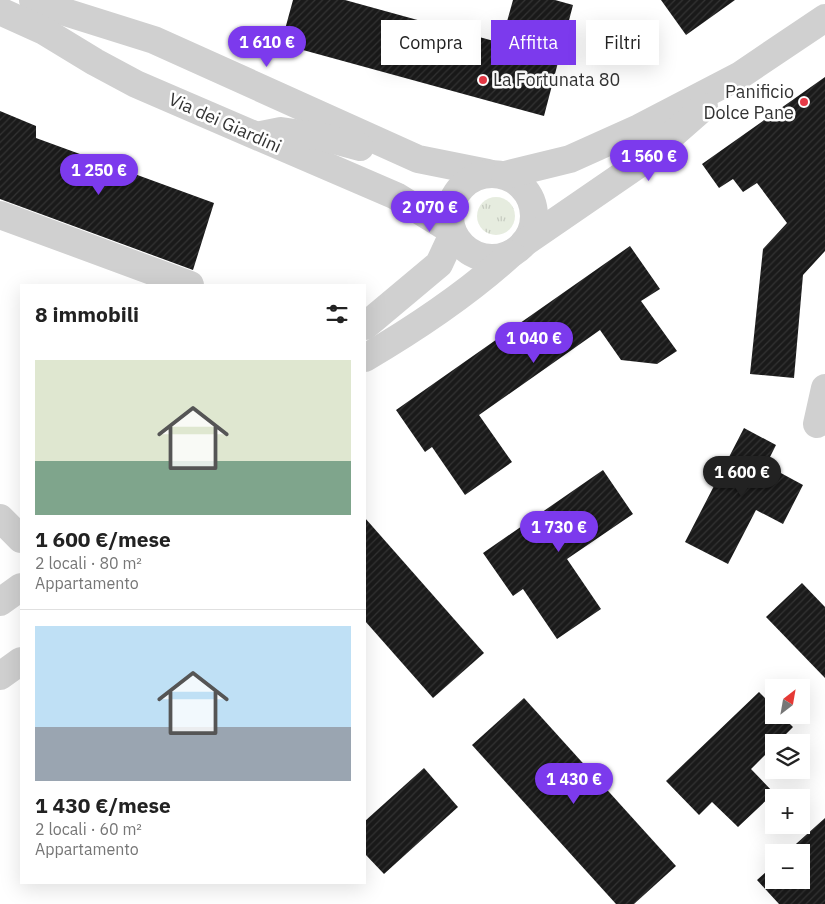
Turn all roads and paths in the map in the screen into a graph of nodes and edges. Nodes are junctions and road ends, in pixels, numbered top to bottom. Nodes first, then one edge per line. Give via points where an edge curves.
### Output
1 (33, 0) edge
2 (0, 12) edge
3 (825, 18) edge
4 (739, 76) junction
5 (251, 143) junction
6 (418, 159) junction
7 (497, 174) junction
8 (0, 214) edge
9 (452, 232) junction
10 (518, 249) junction
11 (187, 284) edge
12 (366, 325) edge
13 (366, 357) edge
14 (825, 388) edge
15 (816, 424) dead end
16 (0, 518) edge
17 (20, 538) edge
18 (20, 588) edge
19 (0, 602) edge
20 (20, 662) edge
21 (0, 676) edge

1 - 6 street via 154,40
2 - 5 street, Via dei Giardini via 44,31 91,71 136,84
3 - 4 street
4 - 7 street via 640,128 570,159
4 - 10 street via 639,164
5 - 6 street via 281,130
5 - 9 street, Via dei Giardini via 396,196
6 - 7 street
7 - 9 street via 476,176 456,192 450,204
7 - 10 street via 517,182 533,204 531,232
8 - 11 street
9 - 10 street via 472,254 484,258 498,258
9 - 12 street via 439,264
10 - 13 street via 490,273
14 - 15 street
16 - 17 street
18 - 19 street
20 - 21 street

